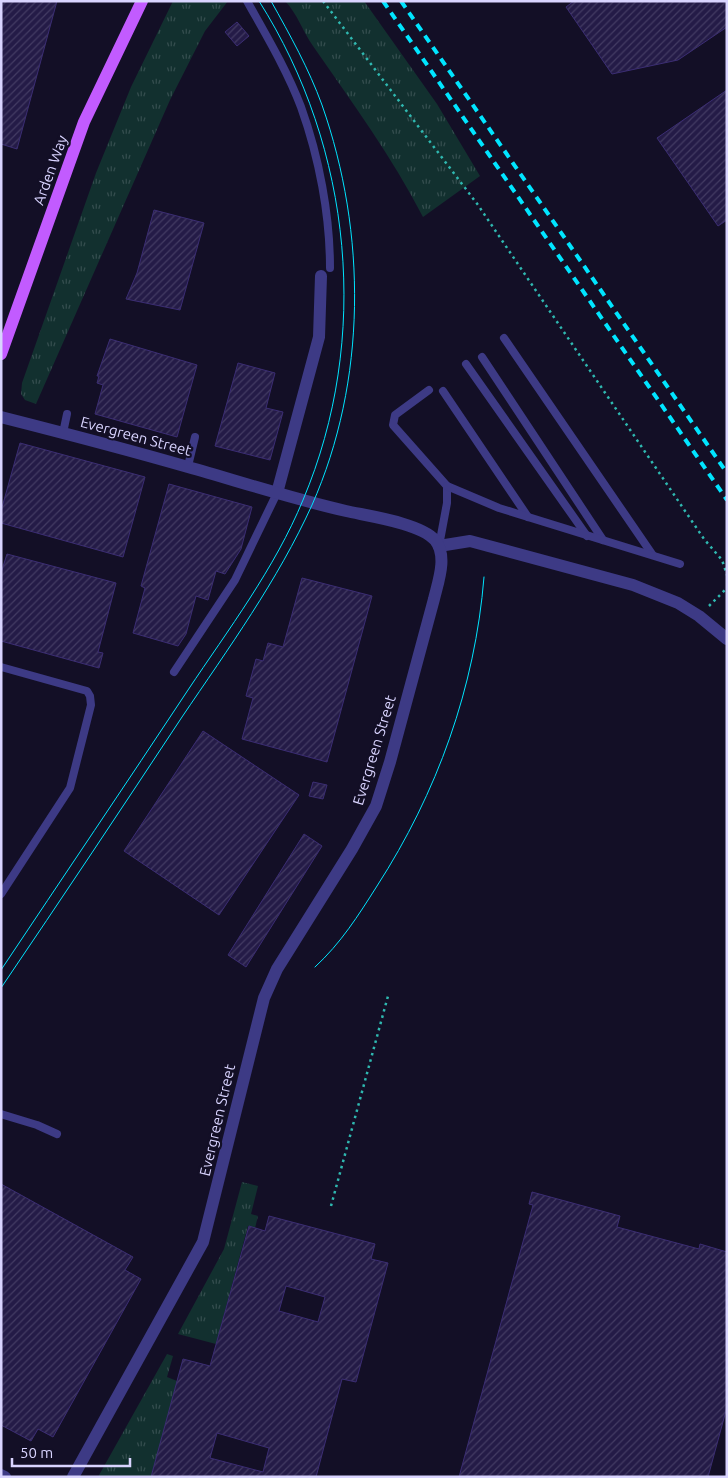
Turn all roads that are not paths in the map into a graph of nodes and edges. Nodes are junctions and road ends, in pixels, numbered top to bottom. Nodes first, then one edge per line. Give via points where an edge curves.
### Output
1 (142, 1) edge
2 (247, 1) edge
3 (325, 272) joint
4 (504, 338) dead end
5 (1, 354) edge
6 (482, 357) dead end
7 (466, 364) dead end
8 (429, 390) dead end
9 (443, 391) dead end
10 (66, 414) dead end
11 (1, 417) edge
12 (63, 433) junction
13 (195, 437) dead end
14 (188, 466) junction
15 (447, 486) junction
16 (276, 493) junction
17 (528, 517) junction
18 (587, 536) junction
19 (603, 540) junction
20 (439, 546) junction
21 (652, 554) junction
22 (680, 564) dead end
23 (727, 638) edge
24 (1, 667) edge
25 (174, 672) dead end
26 (1, 894) edge
27 (1, 1114) edge
28 (57, 1134) dead end
29 (1, 1475) edge
30 (5, 1477) edge
31 (73, 1477) edge

1 - 5 main road, Arden Way via 84,122
2 - 3 lane via 301,106 319,173 330,242
3 - 16 street via 319,337
4 - 21 lane
6 - 19 lane
7 - 18 lane
8 - 15 lane via 395,415 393,425
9 - 17 lane
10 - 12 lane
11 - 12 street, Evergreen Street
12 - 14 street, Evergreen Street
13 - 14 lane
14 - 16 street, Evergreen Street
15 - 17 lane
15 - 20 lane
16 - 20 street, Evergreen Street via 420,530
16 - 25 lane via 235,580
17 - 18 lane
18 - 19 lane
19 - 21 lane
20 - 23 street via 470,541 633,585 678,603
20 - 31 street, Evergreen Street via 441,562 434,599 376,806 270,984 253,1036 203,1242
21 - 22 lane
24 - 26 lane via 87,691 90,696 70,788
27 - 28 lane
29 - 30 street

